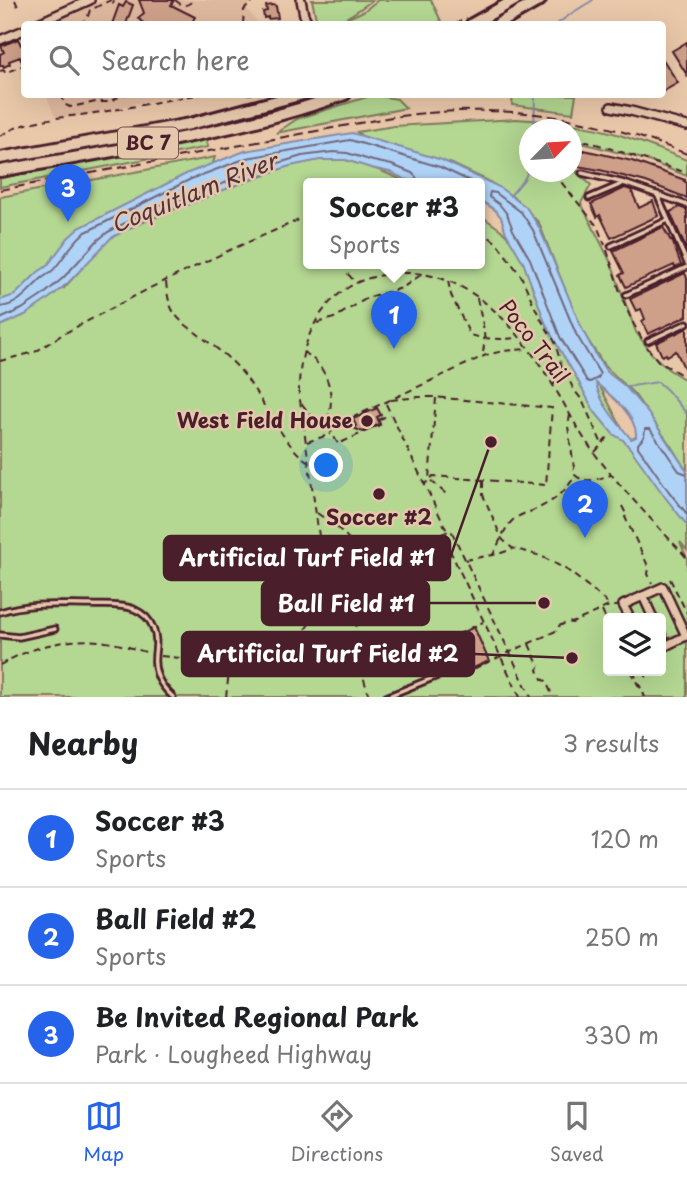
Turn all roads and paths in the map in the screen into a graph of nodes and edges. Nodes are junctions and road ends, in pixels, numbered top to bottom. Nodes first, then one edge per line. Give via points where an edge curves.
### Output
1 (15, 0) edge
2 (90, 0) edge
3 (112, 0) edge
4 (175, 0) edge
5 (193, 0) edge
6 (254, 0) edge
7 (301, 0) edge
8 (515, 0) edge
9 (540, 0) edge
10 (113, 4) dead end
11 (18, 7) dead end
12 (304, 15) junction
13 (43, 21) edge
14 (84, 21) edge
15 (243, 21) edge
16 (302, 21) edge
17 (307, 21) edge
18 (477, 21) edge
19 (503, 21) edge
20 (21, 31) edge
21 (0, 40) edge
22 (21, 66) edge
23 (0, 71) edge
24 (63, 98) edge
25 (116, 98) edge
26 (180, 98) edge
27 (288, 98) edge
28 (333, 98) edge
29 (106, 102) junction
30 (611, 107) dead end
31 (112, 110) junction
32 (687, 126) edge
33 (0, 136) edge
34 (582, 142) edge
35 (0, 158) edge
36 (0, 171) edge
37 (582, 173) dead end
38 (687, 173) edge
39 (561, 182) edge
40 (624, 183) junction
41 (657, 194) junction
42 (589, 198) dead end
43 (687, 205) edge
44 (303, 218) edge
45 (668, 220) junction
46 (485, 234) edge
47 (611, 246) dead end
48 (687, 265) edge
49 (346, 269) edge
50 (422, 274) junction
51 (165, 281) junction
52 (448, 281) junction
53 (356, 283) junction
54 (626, 295) dead end
55 (477, 296) junction
56 (316, 323) junction
57 (687, 323) edge
58 (484, 337) junction
59 (518, 337) junction
60 (648, 341) dead end
61 (528, 349) junction
62 (303, 352) junction
63 (482, 357) junction
64 (0, 361) edge
65 (563, 373) junction
66 (687, 378) edge
67 (553, 385) junction
68 (436, 398) junction
69 (391, 400) junction
70 (300, 403) junction
71 (385, 403) junction
72 (390, 414) junction
73 (570, 415) junction
74 (326, 423) junction
75 (330, 429) junction
76 (333, 433) junction
77 (610, 435) dead end
78 (306, 442) junction
79 (602, 444) junction
80 (595, 453) junction
81 (309, 462) junction
82 (575, 475) junction
83 (612, 475) junction
84 (429, 479) junction
85 (483, 481) junction
86 (424, 485) junction
87 (446, 494) dead end
88 (622, 506) dead end
89 (316, 513) junction
90 (447, 532) junction
91 (443, 536) junction
92 (501, 539) junction
93 (514, 549) junction
94 (492, 556) junction
95 (687, 558) edge
96 (465, 560) junction
97 (324, 578) junction
98 (670, 579) dead end
99 (354, 585) dead end
100 (655, 590) junction
101 (643, 596) junction
102 (601, 610) junction
103 (360, 611) junction
104 (0, 612) edge
105 (627, 613) edge
106 (651, 613) edge
107 (687, 613) edge
108 (603, 614) edge
109 (484, 622) junction
110 (55, 629) dead end
111 (459, 634) dead end
112 (0, 635) edge
113 (687, 636) edge
114 (528, 644) junction
115 (666, 646) edge
116 (510, 653) junction
117 (155, 654) junction
118 (500, 656) junction
119 (230, 662) junction
120 (449, 662) dead end
121 (0, 665) edge
122 (445, 673) dead end
123 (635, 676) edge
124 (645, 676) edge
125 (647, 679) dead end
126 (173, 697) edge
127 (226, 697) edge
128 (369, 697) edge
129 (386, 697) edge
130 (520, 697) edge
131 (531, 697) edge
132 (551, 697) edge
133 (645, 697) edge

1 - 11 path
2 - 13 street
3 - 10 path
3 - 14 path via 90,10
4 - 5 path via 183,6
6 - 15 path via 243,12
7 - 12 street
8 - 18 main road
9 - 19 main road
12 - 16 street
12 - 17 street
20 - 21 street
22 - 23 path
24 - 29 path via 70,107
25 - 29 path
26 - 31 path
27 - 35 main road, BC 7 via 190,124
28 - 36 main road, BC 7 via 241,125
29 - 31 path
30 - 32 street
31 - 33 path via 36,120
34 - 38 path
37 - 40 lane
39 - 66 path via 597,226 644,343 658,361
40 - 41 lane
40 - 42 lane
41 - 43 lane
41 - 45 lane
44 - 51 path
45 - 47 lane
45 - 48 lane
46 - 65 path via 521,276 555,342
48 - 54 lane
49 - 53 path
50 - 52 path, Poco Trail
50 - 53 path, Poco Trail via 397,273
50 - 56 path via 402,288 369,297
51 - 64 path via 35,352
51 - 81 path via 174,313 236,366 295,450
52 - 55 path, Poco Trail
52 - 58 path via 469,333
53 - 56 path, Poco Trail via 337,294
55 - 58 path
55 - 59 path, Poco Trail
56 - 62 path, Poco Trail
57 - 60 lane
58 - 59 path
58 - 63 path
59 - 61 path, Poco Trail
61 - 63 path
61 - 67 path, Poco Trail
62 - 70 path, Poco Trail
62 - 74 path via 318,362 326,378 332,408
63 - 69 path
65 - 67 path
65 - 79 path via 582,400
67 - 73 path, Poco Trail
68 - 69 path
68 - 84 path
68 - 85 path via 552,408 546,485
69 - 71 path
70 - 74 path via 312,417
70 - 78 path, Poco Trail
71 - 72 path
71 - 75 path
72 - 76 path via 380,419 382,424 338,444
72 - 86 path
73 - 80 path, Poco Trail
73 - 82 path
74 - 75 path
75 - 76 path
76 - 78 path
77 - 79 path
78 - 81 path, Poco Trail
79 - 80 path
80 - 83 path, Poco Trail
81 - 89 path, Poco Trail
82 - 83 path via 588,481
82 - 92 path via 570,486 553,500 514,519
83 - 95 path, Poco Trail
84 - 85 path
84 - 86 path
84 - 87 path
85 - 92 path via 483,495
86 - 90 path
88 - 100 path
89 - 97 path, Poco Trail
89 - 99 path via 340,529 352,544
90 - 91 path
90 - 96 path via 451,530
91 - 103 path via 422,562 380,584
91 - 109 path
92 - 93 path
92 - 94 path
93 - 94 path
93 - 102 path via 548,559 573,574 609,606
94 - 96 path
96 - 116 path
97 - 103 path
97 - 119 path, Poco Trail via 315,613 293,644 267,658
98 - 107 path
100 - 101 street
100 - 113 street via 663,587
101 - 105 street via 624,606
101 - 106 street
102 - 108 path
102 - 114 path
103 - 128 path via 355,643
104 - 117 lane via 38,605 127,607 152,624
109 - 111 path
109 - 118 path
110 - 112 lane via 19,637
113 - 115 street
114 - 116 path
114 - 132 path
116 - 118 path
116 - 131 path
117 - 119 path, Poco Trail
117 - 121 path, Poco Trail via 108,642 80,641 36,649
117 - 126 lane via 159,680
118 - 120 path via 456,677
118 - 130 path
119 - 127 path
122 - 129 lane
123 - 133 path
124 - 125 path

